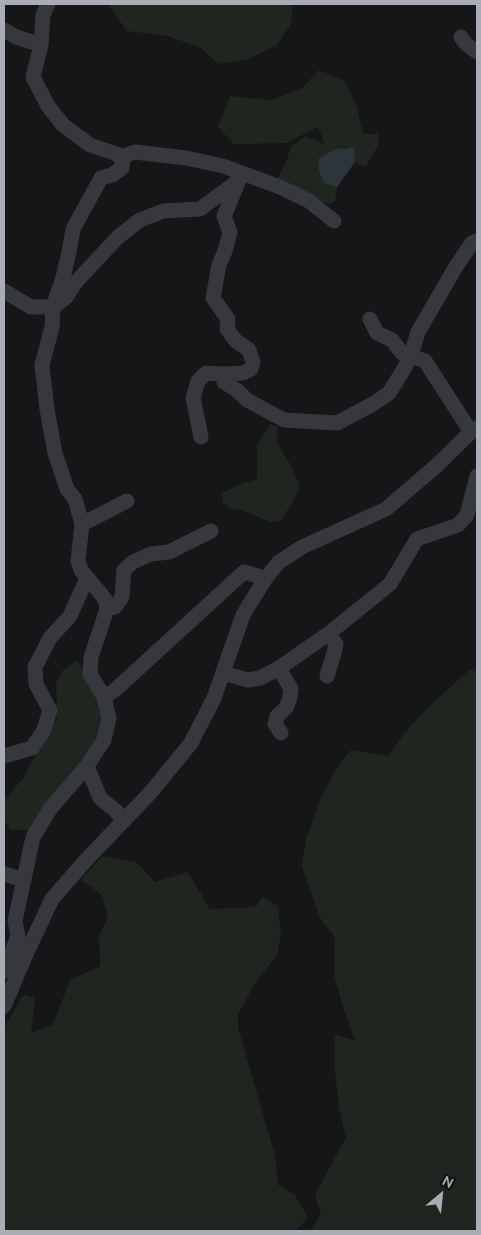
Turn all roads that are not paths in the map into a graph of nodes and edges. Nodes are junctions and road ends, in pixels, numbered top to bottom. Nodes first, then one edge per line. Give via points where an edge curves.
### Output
1 (46, 9) edge
2 (4, 30) edge
3 (460, 37) dead end
4 (32, 42) junction
5 (477, 52) edge
6 (34, 76) junction
7 (120, 157) junction
8 (241, 176) junction
9 (334, 221) dead end
10 (477, 241) edge
11 (4, 291) edge
12 (53, 307) junction
13 (370, 319) dead end
14 (411, 355) junction
15 (223, 374) junction
16 (474, 430) edge
17 (201, 437) dead end
18 (477, 476) edge
19 (127, 501) dead end
20 (473, 509) edge
21 (82, 524) junction
22 (211, 531) dead end
23 (87, 578) junction
24 (265, 580) junction
25 (107, 609) junction
26 (328, 634) junction
27 (279, 668) junction
28 (223, 673) junction
29 (327, 676) dead end
30 (104, 697) junction
31 (281, 733) dead end
32 (4, 756) edge
33 (87, 766) junction
34 (124, 821) junction
35 (4, 874) edge
36 (24, 880) junction
37 (4, 971) edge
38 (4, 1006) edge

1 - 4 street
1 - 6 street
2 - 4 street
3 - 5 street
4 - 6 street
6 - 7 street via 48,106 63,125 90,144
7 - 8 street via 136,152 186,158 223,166
7 - 12 street via 122,168 101,178 73,230 70,252
8 - 9 street via 280,187 309,201
8 - 12 street via 200,209 163,211 140,220 118,237 66,297
8 - 15 street via 224,216 230,232 213,298 228,319 227,329 249,350 253,362 251,369 243,373
10 - 14 street via 472,243 455,268 418,332
11 - 12 street via 31,307
12 - 21 street via 52,327 42,365 47,409 55,453
13 - 14 street via 377,333 392,340 402,353
14 - 15 street via 389,393 338,423 284,420 247,400 224,382
14 - 16 street via 425,361 464,423
15 - 17 street via 206,373 198,381 193,398
16 - 24 street via 386,509 302,546 279,562
18 - 20 street
19 - 21 street
20 - 26 street via 458,525 417,539 390,584
21 - 23 street via 78,561
22 - 25 street via 169,552 151,554 132,562 124,570 122,597 114,607
23 - 25 street via 105,599
23 - 32 street via 70,616 50,638 35,667 36,684 50,710 44,730 32,748
24 - 28 street via 243,615
24 - 30 street via 244,572
25 - 30 street via 91,658 90,674
26 - 27 street
26 - 29 street via 336,644
27 - 28 street via 248,680
27 - 31 street via 291,689 286,708 277,716 275,724
28 - 34 street via 191,743
30 - 33 street via 109,718 104,740
33 - 34 street via 100,798
33 - 36 street via 50,809 33,837
34 - 38 street via 52,899
35 - 36 street
36 - 37 street via 15,921 18,936

